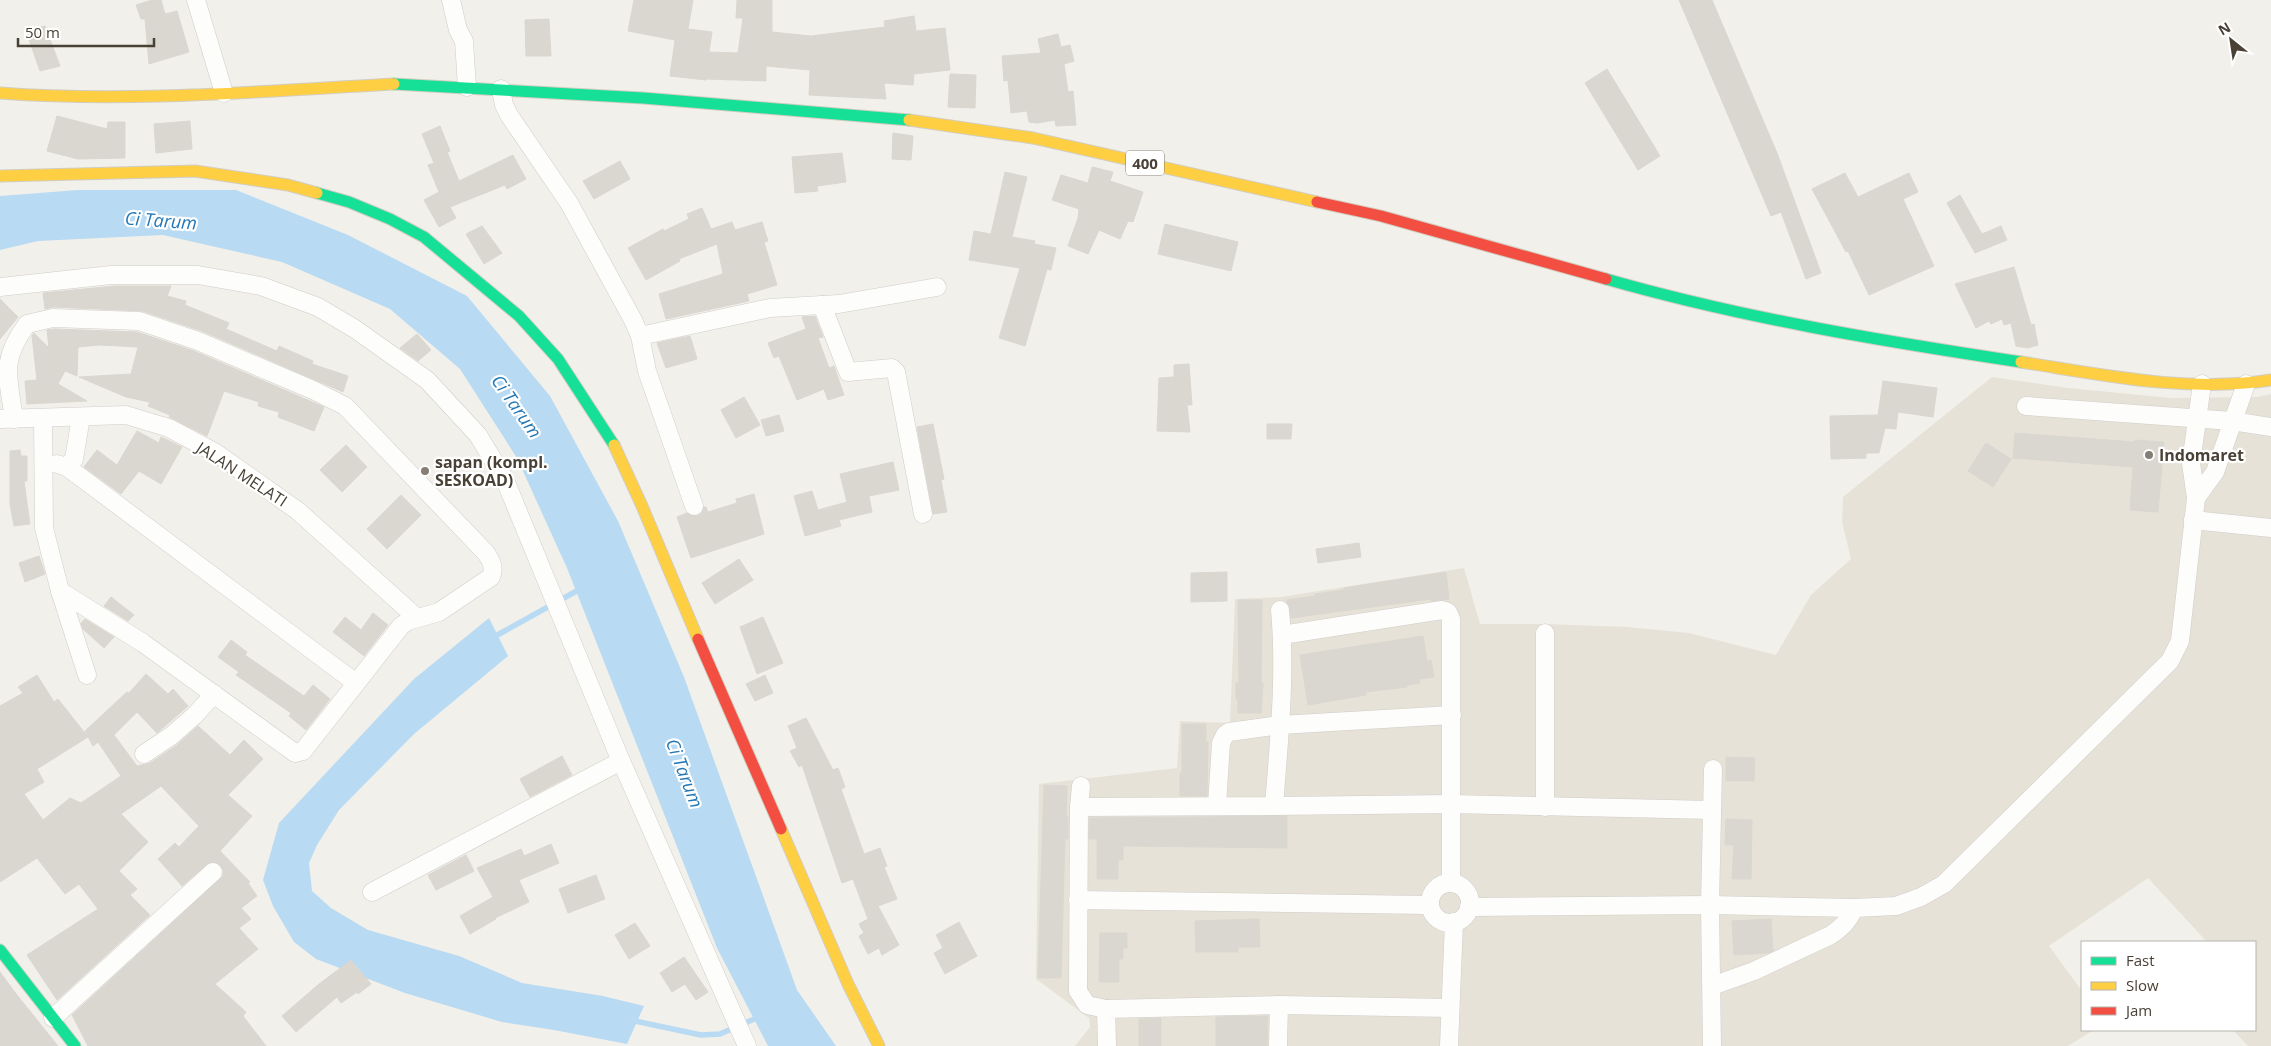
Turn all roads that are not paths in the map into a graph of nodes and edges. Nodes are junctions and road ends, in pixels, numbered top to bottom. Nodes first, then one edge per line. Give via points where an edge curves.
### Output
1 (196, 0) edge
2 (452, 0) edge
3 (467, 86) junction
4 (501, 89) junction
5 (0, 93) edge
6 (224, 93) junction
7 (0, 176) edge
8 (0, 287) edge
9 (937, 287) dead end
10 (822, 305) junction
11 (640, 336) junction
12 (2271, 380) edge
13 (2202, 384) junction
14 (2246, 384) junction
15 (2026, 406) dead end
16 (81, 417) junction
17 (43, 418) junction
18 (7, 419) edge
19 (2198, 420) junction
20 (2232, 421) junction
21 (2271, 427) edge
22 (43, 458) junction
23 (67, 468) junction
24 (2196, 498) junction
25 (694, 506) dead end
26 (923, 514) dead end
27 (2193, 520) junction
28 (2271, 528) edge
29 (60, 591) junction
30 (1280, 610) dead end
31 (416, 617) junction
32 (1545, 634) dead end
33 (1282, 635) junction
34 (87, 675) dead end
35 (356, 683) junction
36 (214, 694) junction
37 (1452, 715) junction
38 (1280, 725) junction
39 (144, 754) dead end
40 (621, 761) junction
41 (1713, 769) dead end
42 (1081, 786) dead end
43 (1451, 804) junction
44 (1217, 805) junction
45 (1274, 806) junction
46 (1545, 806) junction
47 (1079, 807) junction
48 (1712, 810) junction
49 (213, 872) dead end
50 (1451, 882) junction
51 (372, 892) dead end
52 (1078, 900) junction
53 (1429, 905) junction
54 (1710, 905) junction
55 (1469, 907) junction
56 (1854, 908) junction
57 (1454, 922) junction
58 (0, 950) edge
59 (1712, 986) junction
60 (1279, 1005) junction
61 (1449, 1008) junction
62 (1106, 1009) junction
63 (53, 1018) junction
64 (745, 1041) edge
65 (75, 1046) edge
66 (879, 1046) edge
67 (1107, 1046) edge
68 (1278, 1046) edge
69 (1448, 1046) edge
70 (1712, 1046) edge

1 - 6 street
2 - 3 street via 458,30 464,41
3 - 4 main road, 400
3 - 6 main road, 400 via 407,83
4 - 11 street via 509,115 569,203
4 - 13 main road, 400 via 889,117 1033,138 1381,216 1633,287 1760,316 1886,342 2167,384
5 - 6 main road, 400 via 55,97
7 - 66 main road via 195,171 288,185 349,202 424,237 519,316 558,359 614,446 848,984
8 - 40 street via 111,275 198,275 261,286 318,307 427,380 478,435 505,480
9 - 10 street
10 - 11 street via 770,308
10 - 26 street via 848,372 892,368 896,372
11 - 25 street via 647,371
12 - 14 main road, 400
13 - 14 main road, 400
13 - 19 street
14 - 20 street
15 - 19 street
16 - 17 street, JALAN MELATI
16 - 23 street via 74,459
16 - 31 street, JALAN MELATI via 126,415 169,428 216,453 298,511
17 - 18 street, JALAN MELATI
17 - 22 street
18 - 31 street via 7,366 15,340 27,324 53,318 139,320 198,341 313,390 345,406 486,553 492,564 491,577 439,612
19 - 20 street
19 - 24 street via 2192,463
20 - 21 street
20 - 24 street via 2215,472
22 - 23 street
22 - 29 street via 44,528
23 - 35 street
24 - 27 street
27 - 28 street
27 - 56 street via 2180,641 2170,661 1944,884 1896,906
29 - 34 street
29 - 36 street via 143,643
30 - 33 street
31 - 35 street via 401,626
32 - 46 street
33 - 37 street via 1442,610 1448,612 1451,619
33 - 38 street
35 - 36 street via 303,751 295,753
36 - 39 street via 188,721
37 - 38 street
37 - 43 street
38 - 44 street via 1225,735 1221,743
38 - 45 street
40 - 51 street
40 - 64 street
41 - 48 street
42 - 47 street
43 - 45 street
43 - 46 street
43 - 50 street
44 - 45 street
44 - 47 street
46 - 48 street
47 - 52 street
48 - 54 street
49 - 63 street
50 - 53 street via 1438,886
50 - 55 street via 1464,888 1470,900
52 - 53 street
52 - 62 street via 1078,991 1087,1005
53 - 57 street via 1441,921
54 - 55 street
54 - 56 street
54 - 59 street
55 - 57 street via 1462,919
56 - 59 street via 1846,923 1831,935 1754,971
57 - 61 street
58 - 63 main road
59 - 70 street
60 - 61 street
60 - 62 street
60 - 68 street
61 - 69 street
62 - 67 street
63 - 65 main road

